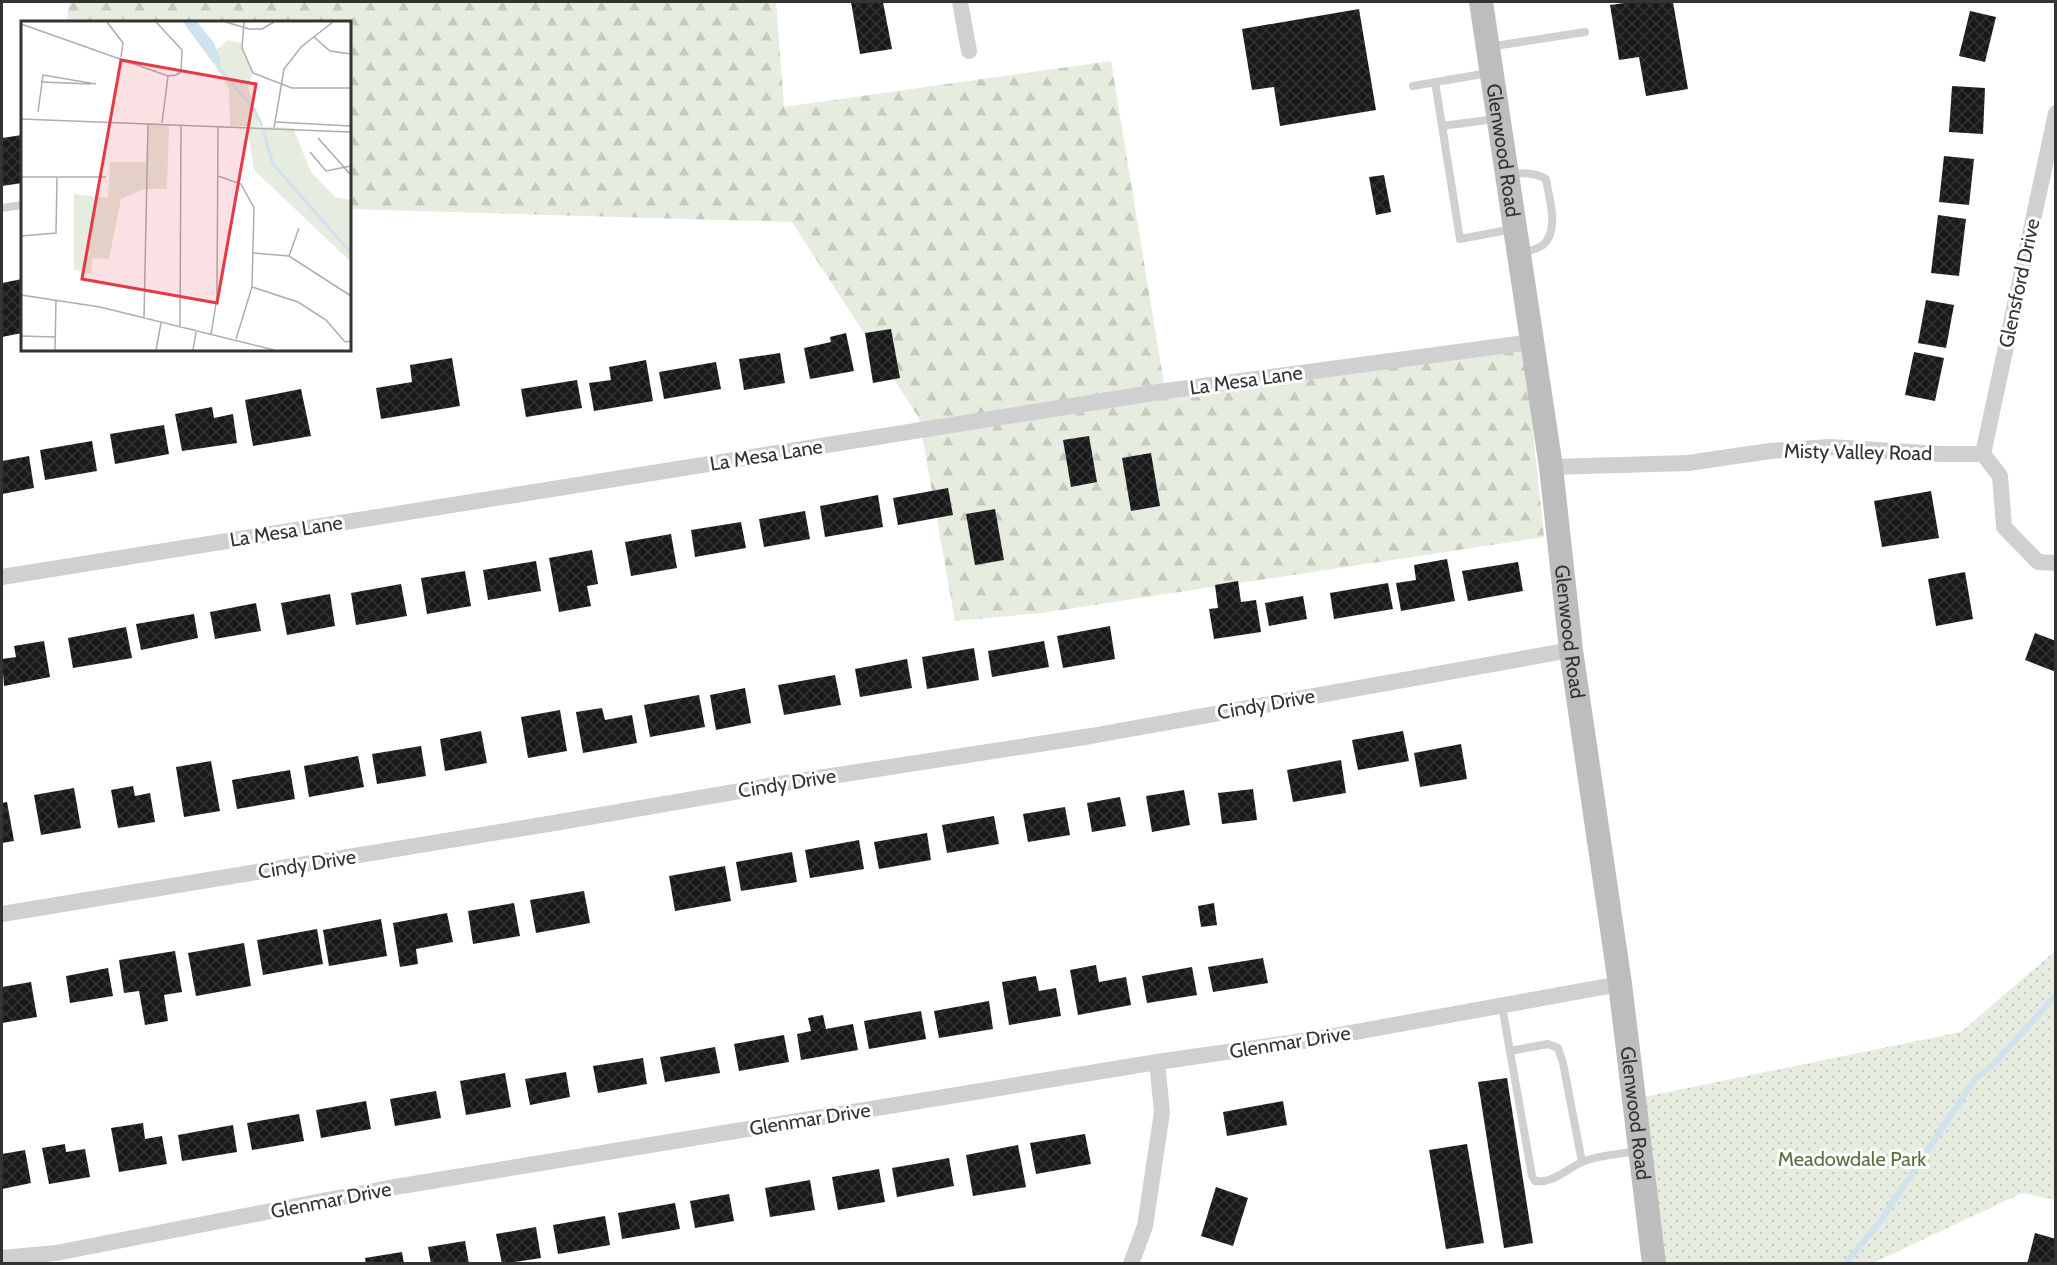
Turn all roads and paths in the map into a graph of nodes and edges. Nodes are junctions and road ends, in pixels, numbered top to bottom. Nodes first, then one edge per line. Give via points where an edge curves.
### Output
1 (960, 2) edge
2 (1481, 2) edge
3 (1585, 32) dead end
4 (1488, 47) junction
5 (969, 51) dead end
6 (1492, 72) junction
7 (1436, 82) junction
8 (1413, 86) dead end
9 (2055, 113) edge
10 (1499, 118) junction
11 (1442, 126) junction
12 (1507, 175) junction
13 (21, 205) edge
14 (2, 208) edge
15 (1516, 229) junction
16 (1520, 254) junction
17 (1532, 342) junction
18 (1983, 454) junction
19 (1551, 467) junction
20 (2055, 563) edge
21 (2, 577) edge
22 (1571, 650) junction
23 (2, 914) edge
24 (1620, 984) junction
25 (1502, 1006) junction
26 (1510, 1051) junction
27 (1157, 1062) junction
28 (1640, 1151) junction
29 (1582, 1162) junction
30 (2, 1258) edge
31 (1131, 1263) edge
32 (1654, 1263) edge

1 - 5 street
2 - 4 main road, Glenwood Road
3 - 4 lane
4 - 6 main road, Glenwood Road
6 - 7 lane
6 - 10 main road, Glenwood Road
7 - 8 lane
7 - 11 lane
9 - 18 street, Glensford Drive
10 - 11 lane
10 - 12 main road, Glenwood Road
11 - 15 lane via 1460,238
12 - 15 main road, Glenwood Road
12 - 16 lane via 1525,172 1546,179 1553,226 1541,247
13 - 14 lane
15 - 16 main road, Glenwood Road
16 - 17 main road, Glenwood Road
17 - 19 main road, Glenwood Road
17 - 21 street, La Mesa Lane via 1165,391
18 - 19 street, Misty Valley Road via 1830,447 1688,463
18 - 20 street via 2000,476 2004,527 2038,562
19 - 22 main road, Glenwood Road
22 - 23 street, Cindy Drive via 1091,736
22 - 24 main road, Glenwood Road
24 - 25 street, Glenmar Drive
24 - 28 main road, Glenwood Road
25 - 26 lane
25 - 27 street, Glenmar Drive
26 - 29 lane via 1548,1044 1558,1048
26 - 29 lane via 1532,1176 1542,1182
27 - 30 street, Glenmar Drive via 389,1188 56,1252
27 - 31 street via 1162,1112 1145,1226
28 - 29 lane
28 - 32 main road, Glenwood Road

